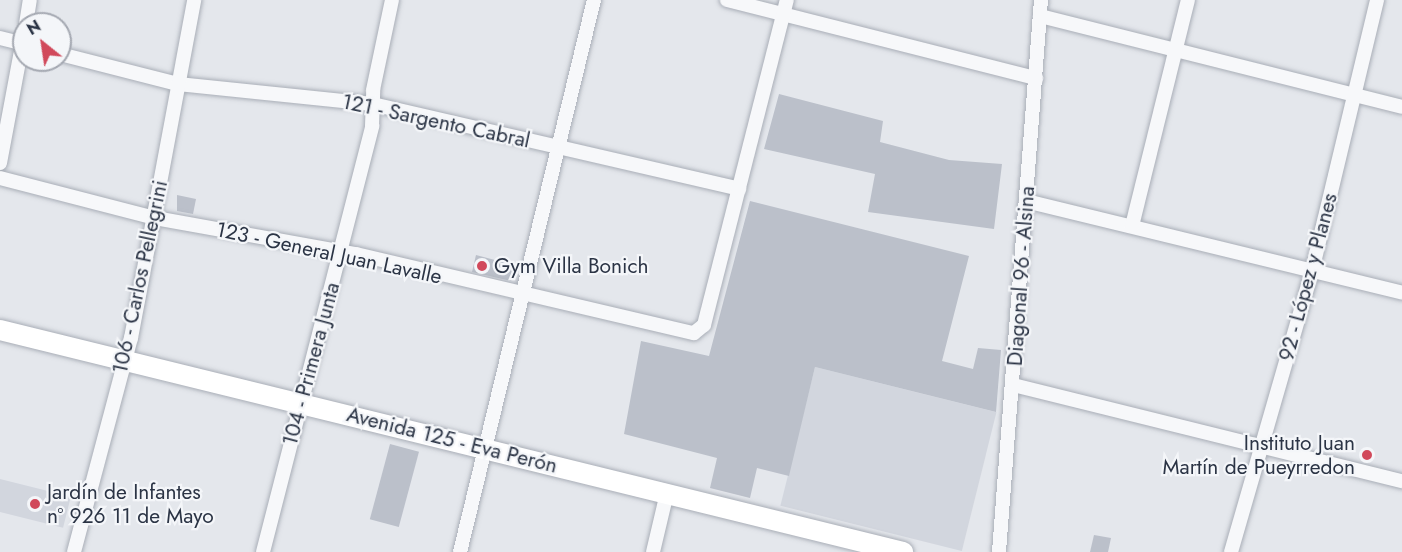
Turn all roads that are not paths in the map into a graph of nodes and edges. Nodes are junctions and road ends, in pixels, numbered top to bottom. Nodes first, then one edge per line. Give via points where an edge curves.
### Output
1 (194, 0) edge
2 (392, 0) edge
3 (594, 0) edge
4 (727, 0) edge
5 (787, 0) edge
6 (1041, 0) edge
7 (1188, 0) edge
8 (1377, 0) edge
9 (783, 14) junction
10 (1040, 16) junction
11 (1175, 50) junction
12 (72, 57) edge
13 (18, 72) edge
14 (1036, 78) junction
15 (178, 84) junction
16 (1354, 95) junction
17 (372, 104) junction
18 (1402, 107) edge
19 (560, 147) junction
20 (0, 163) edge
21 (0, 178) edge
22 (738, 189) junction
23 (1026, 201) junction
24 (155, 218) junction
25 (1132, 226) junction
26 (340, 251) junction
27 (1312, 271) junction
28 (1402, 293) edge
29 (522, 297) junction
30 (0, 330) edge
31 (124, 361) junction
32 (1013, 385) junction
33 (301, 403) junction
34 (1263, 446) junction
35 (486, 447) junction
36 (1402, 482) edge
37 (667, 493) junction
38 (848, 545) edge
39 (74, 552) edge
40 (263, 552) edge
41 (460, 552) edge
42 (652, 552) edge
43 (903, 552) edge
44 (999, 552) edge
45 (1231, 552) edge

1 - 15 street, 106 - Carlos Pellegrini
2 - 17 street, 104 - Primera Junta
3 - 19 street
4 - 9 street
5 - 9 street
6 - 10 street, Diagonal 96 - Alsina
7 - 11 street
8 - 16 street, 92 - López y Planes
9 - 14 street
9 - 22 street
10 - 11 street
10 - 14 street, Diagonal 96 - Alsina
11 - 16 street
11 - 25 street
12 - 15 street, 121 - Sargento Cabral
13 - 20 street
14 - 23 street, Diagonal 96 - Alsina
15 - 17 street, 121 - Sargento Cabral
15 - 24 street, 106 - Carlos Pellegrini
16 - 18 street
16 - 27 street, 92 - López y Planes
17 - 19 street, 121 - Sargento Cabral
17 - 26 street, 104 - Primera Junta via 372,126
19 - 22 street, 121 - Sargento Cabral
19 - 29 street
21 - 24 street, 123 - General Juan Lavalle
22 - 29 street, 123 - General Juan Lavalle via 704,325 694,333
23 - 25 street
23 - 32 street, Diagonal 96 - Alsina
24 - 26 street, 123 - General Juan Lavalle
24 - 31 street, 106 - Carlos Pellegrini
25 - 27 street
26 - 29 street, 123 - General Juan Lavalle
26 - 33 street, 104 - Primera Junta
27 - 28 street
27 - 34 street, 92 - López y Planes
29 - 35 street
30 - 31 main road, Avenida 125 - Eva Perón
31 - 33 main road, Avenida 125 - Eva Perón
31 - 39 street, 106 - Carlos Pellegrini
32 - 34 street
32 - 44 street, Diagonal 96 - Alsina
33 - 35 main road, Avenida 125 - Eva Perón
33 - 40 street, 104 - Primera Junta
34 - 36 street
34 - 45 street, 92 - López y Planes
35 - 37 main road, Avenida 125 - Eva Perón
35 - 41 street
37 - 38 main road, Avenida 125 - Eva Perón
37 - 42 street
38 - 43 main road, Avenida 125 - Eva Perón

